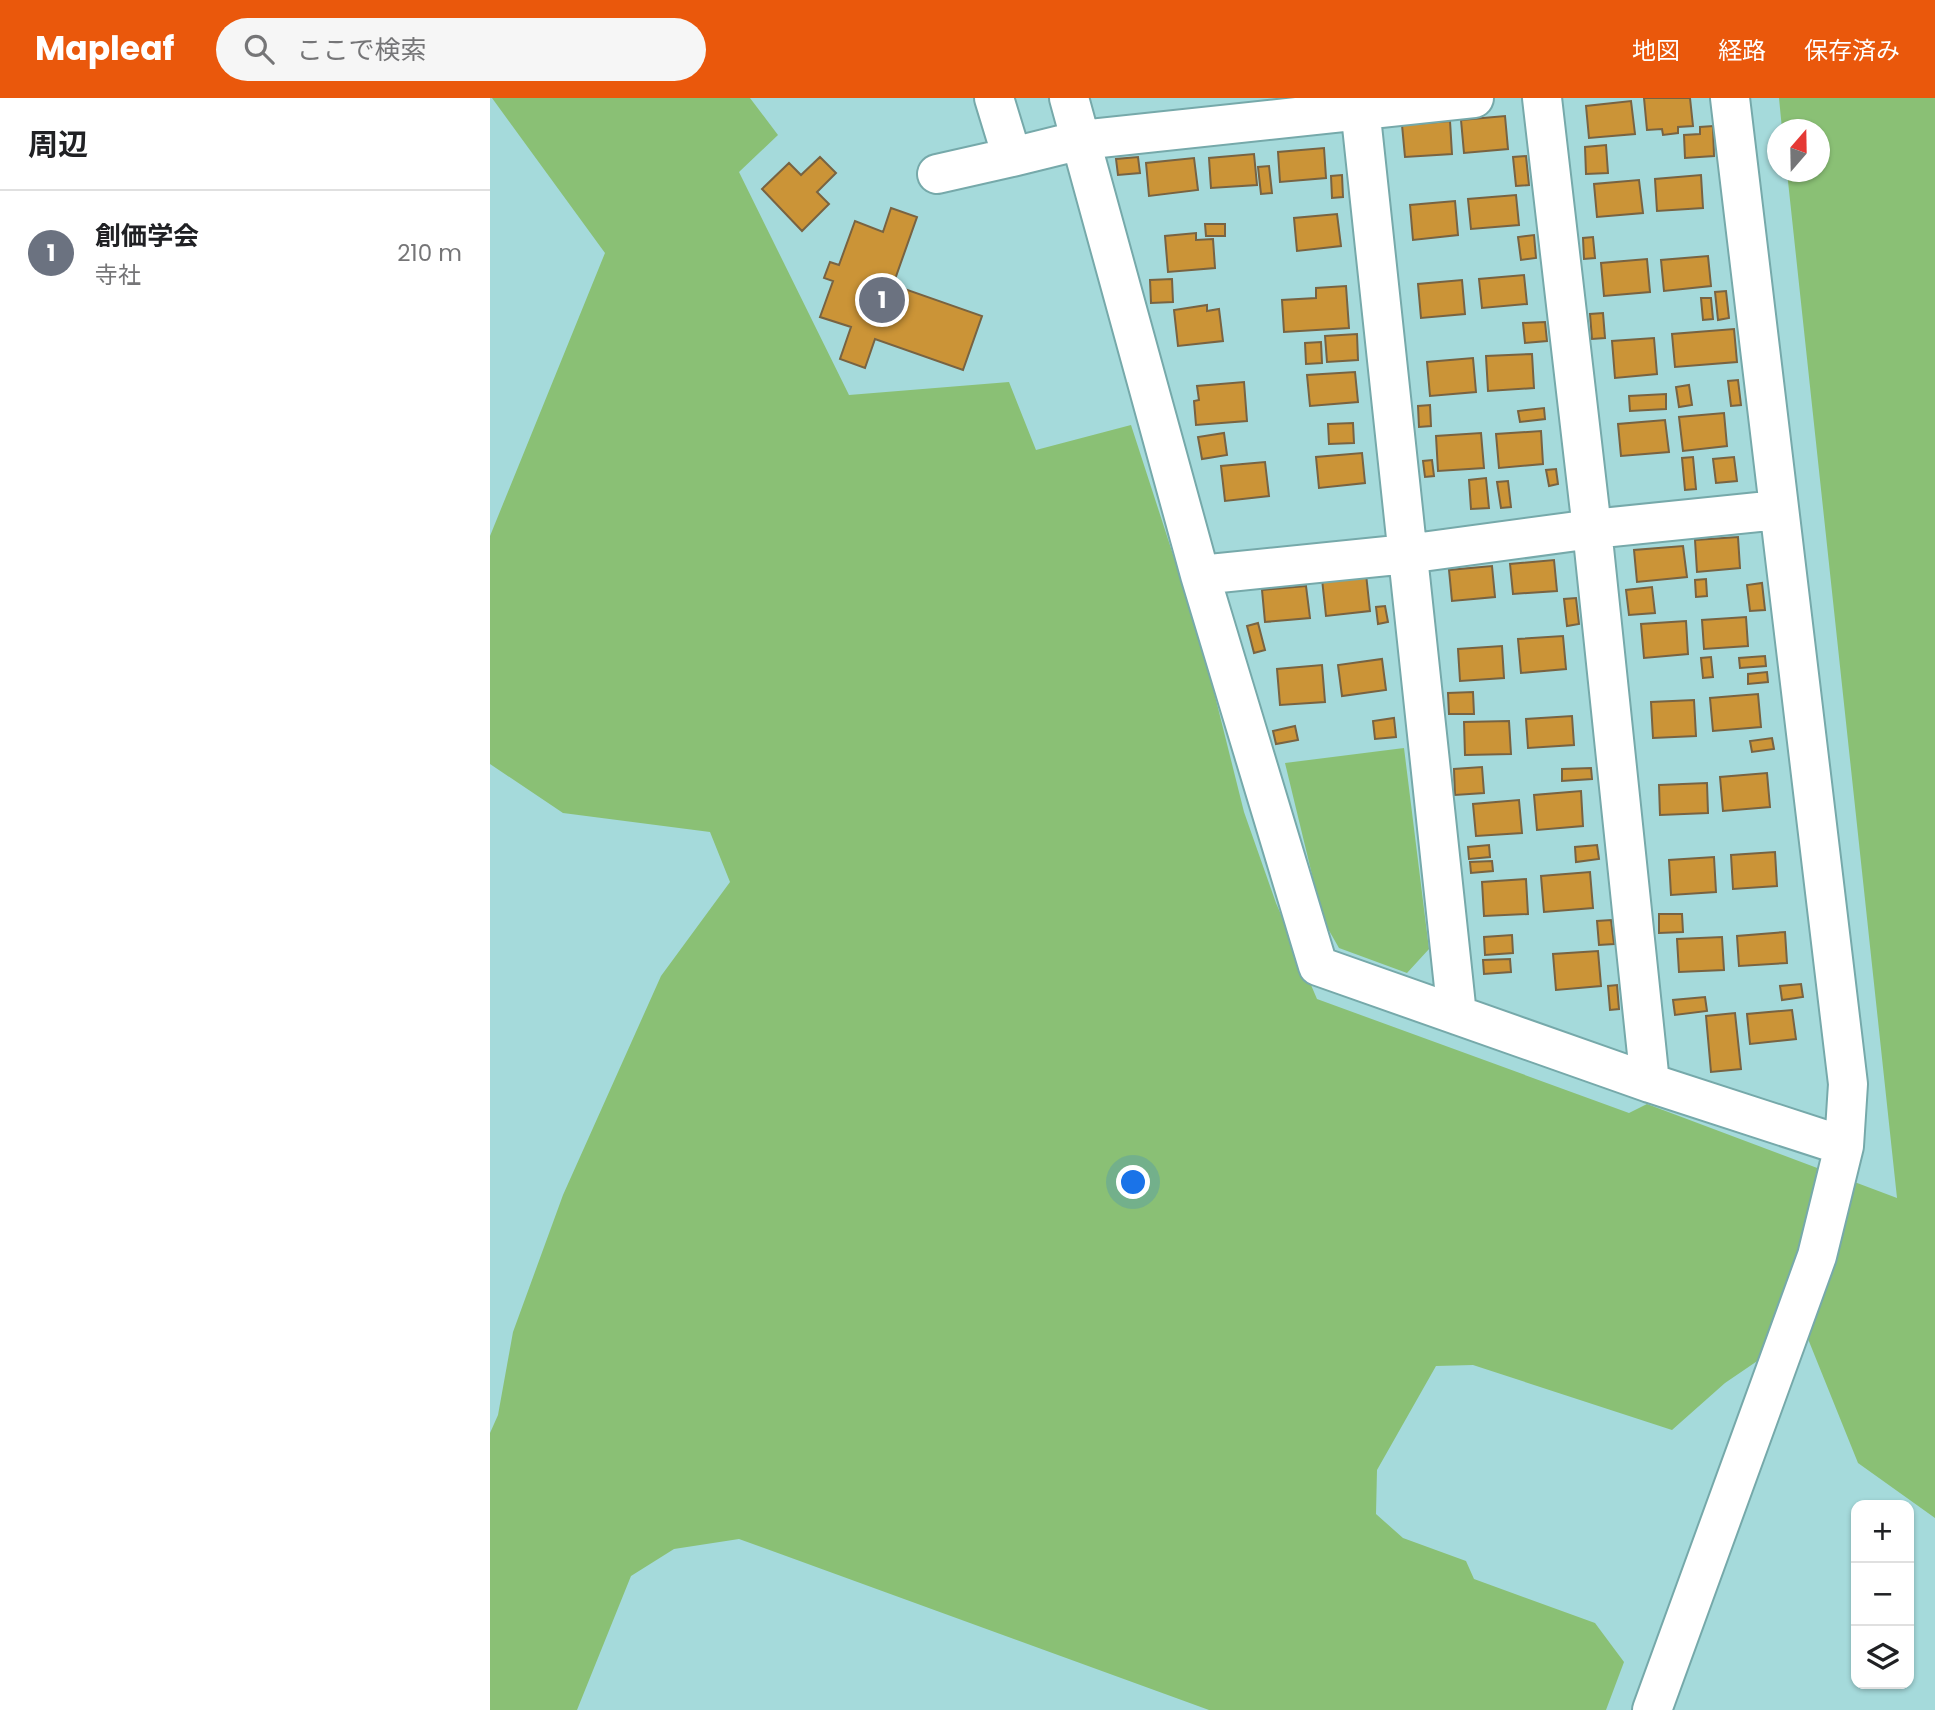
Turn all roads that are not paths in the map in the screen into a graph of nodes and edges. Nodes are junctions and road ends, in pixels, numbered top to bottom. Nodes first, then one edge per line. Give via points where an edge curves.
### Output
1 (994, 98) edge
2 (1069, 98) edge
3 (1474, 98) edge
4 (1542, 98) edge
5 (1730, 98) edge
6 (1359, 103) edge
7 (1081, 140) junction
8 (1012, 157) junction
9 (937, 174) dead end
10 (1778, 510) junction
11 (1592, 529) junction
12 (1407, 554) junction
13 (1200, 575) junction
14 (1457, 1015) junction
15 (1650, 1083) junction
16 (1844, 1146) junction
17 (1652, 1710) edge

1 - 8 street
2 - 7 street
3 - 6 street
4 - 11 street
5 - 10 street
6 - 7 street
6 - 12 street
7 - 8 street
7 - 13 street
8 - 9 street
10 - 11 street
10 - 16 street via 1848,1084
11 - 12 street
11 - 15 street
12 - 13 street
12 - 14 street
13 - 14 street via 1318,967
14 - 15 street
15 - 16 street
16 - 17 street via 1817,1256

